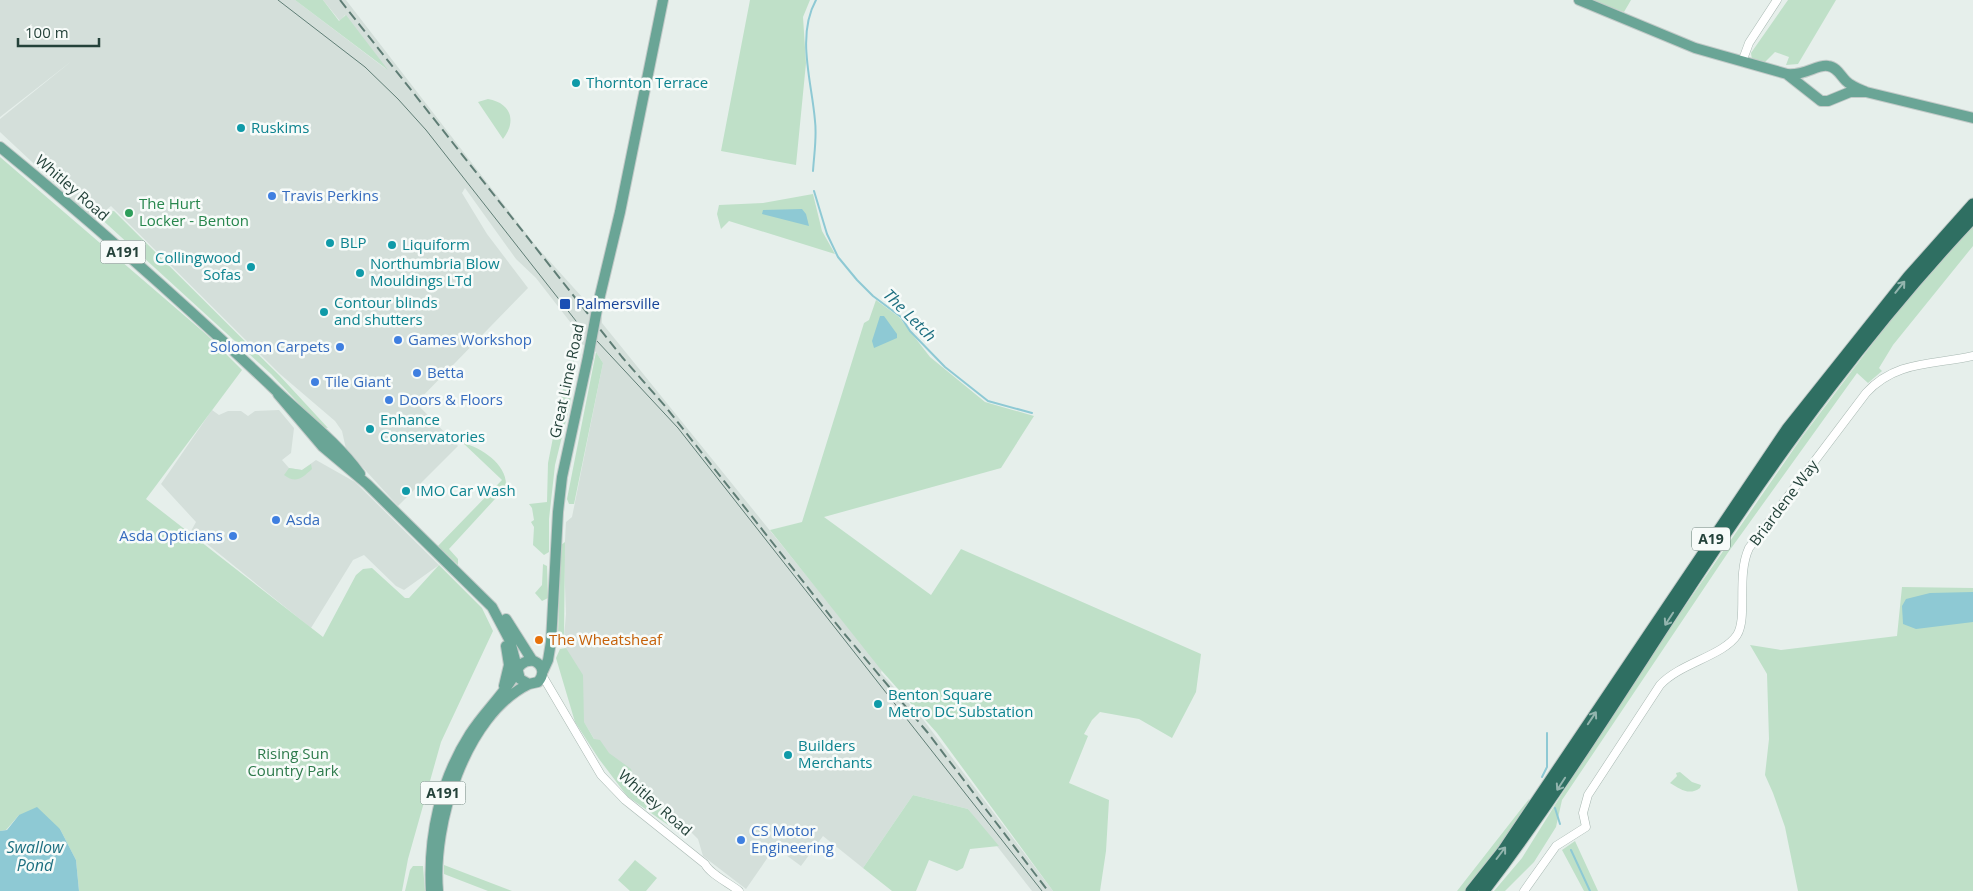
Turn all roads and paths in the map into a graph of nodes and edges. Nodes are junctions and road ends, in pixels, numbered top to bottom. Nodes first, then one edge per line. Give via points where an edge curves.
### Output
1 (663, 0) edge
2 (1579, 0) edge
3 (1777, 0) edge
4 (1742, 62) junction
5 (1813, 70) junction
6 (1787, 74) junction
7 (1841, 75) junction
8 (1809, 90) junction
9 (1866, 92) junction
10 (1836, 97) junction
11 (1973, 118) edge
12 (0, 147) edge
13 (1973, 204) edge
14 (1973, 218) edge
15 (1973, 356) edge
16 (278, 394) junction
17 (326, 443) junction
18 (480, 595) junction
19 (549, 655) junction
20 (533, 660) junction
21 (518, 669) junction
22 (542, 673) junction
23 (530, 684) junction
24 (501, 694) junction
25 (553, 695) junction
26 (431, 891) edge
27 (438, 891) edge
28 (739, 891) edge
29 (1471, 891) edge
30 (1484, 891) edge
31 (1524, 891) edge

1 - 19 main road, Great Lime Road, bridge via 559,503
2 - 4 main road via 1694,48
3 - 4 street via 1749,43
4 - 6 main road
5 - 6 main road via 1802,75
5 - 7 main road via 1829,66
5 - 8 main road via 1808,78
6 - 8 main road
7 - 9 main road
7 - 10 main road via 1842,87
8 - 10 main road via 1821,100
9 - 10 main road via 1850,92
9 - 11 main road
12 - 16 main road, Whitley Road / A191 via 159,283
29 -> 13 highway, A19 via 1502,852 1786,430 1908,277
14 -> 30 highway, A19 via 1914,285 1795,434 1545,808
15 - 31 street, Briardene Way via 1904,367 1866,392 1749,548 1742,567 1741,625 1736,635 1716,651 1673,673 1660,685 1588,795 1583,813 1586,827 1556,846
16 - 17 main road, Whitley Road / A191
16 - 17 main road, Whitley Road / A191
17 - 18 main road, Whitley Road / A191
18 - 20 main road, Whitley Road / A191 via 503,614
18 - 21 main road, Whitley Road / A191 via 501,621
18 - 24 main road via 500,629 507,650 508,672
19 - 20 main road via 542,660
19 - 22 main road, Great Lime Road
20 - 21 main road, A191 via 522,662
20 - 22 main road, A191 via 540,664
21 - 23 main road, A191 via 522,681
21 - 24 main road, A191
22 - 23 main road, A191 via 538,682
22 - 25 street, Whitley Road
23 - 25 street
23 - 27 main road, A191 via 513,694 497,710 477,736 461,766 441,827
24 - 26 main road, A191 via 470,734 446,782 432,841
25 - 28 street, Whitley Road via 601,775 616,792 705,864 710,872

